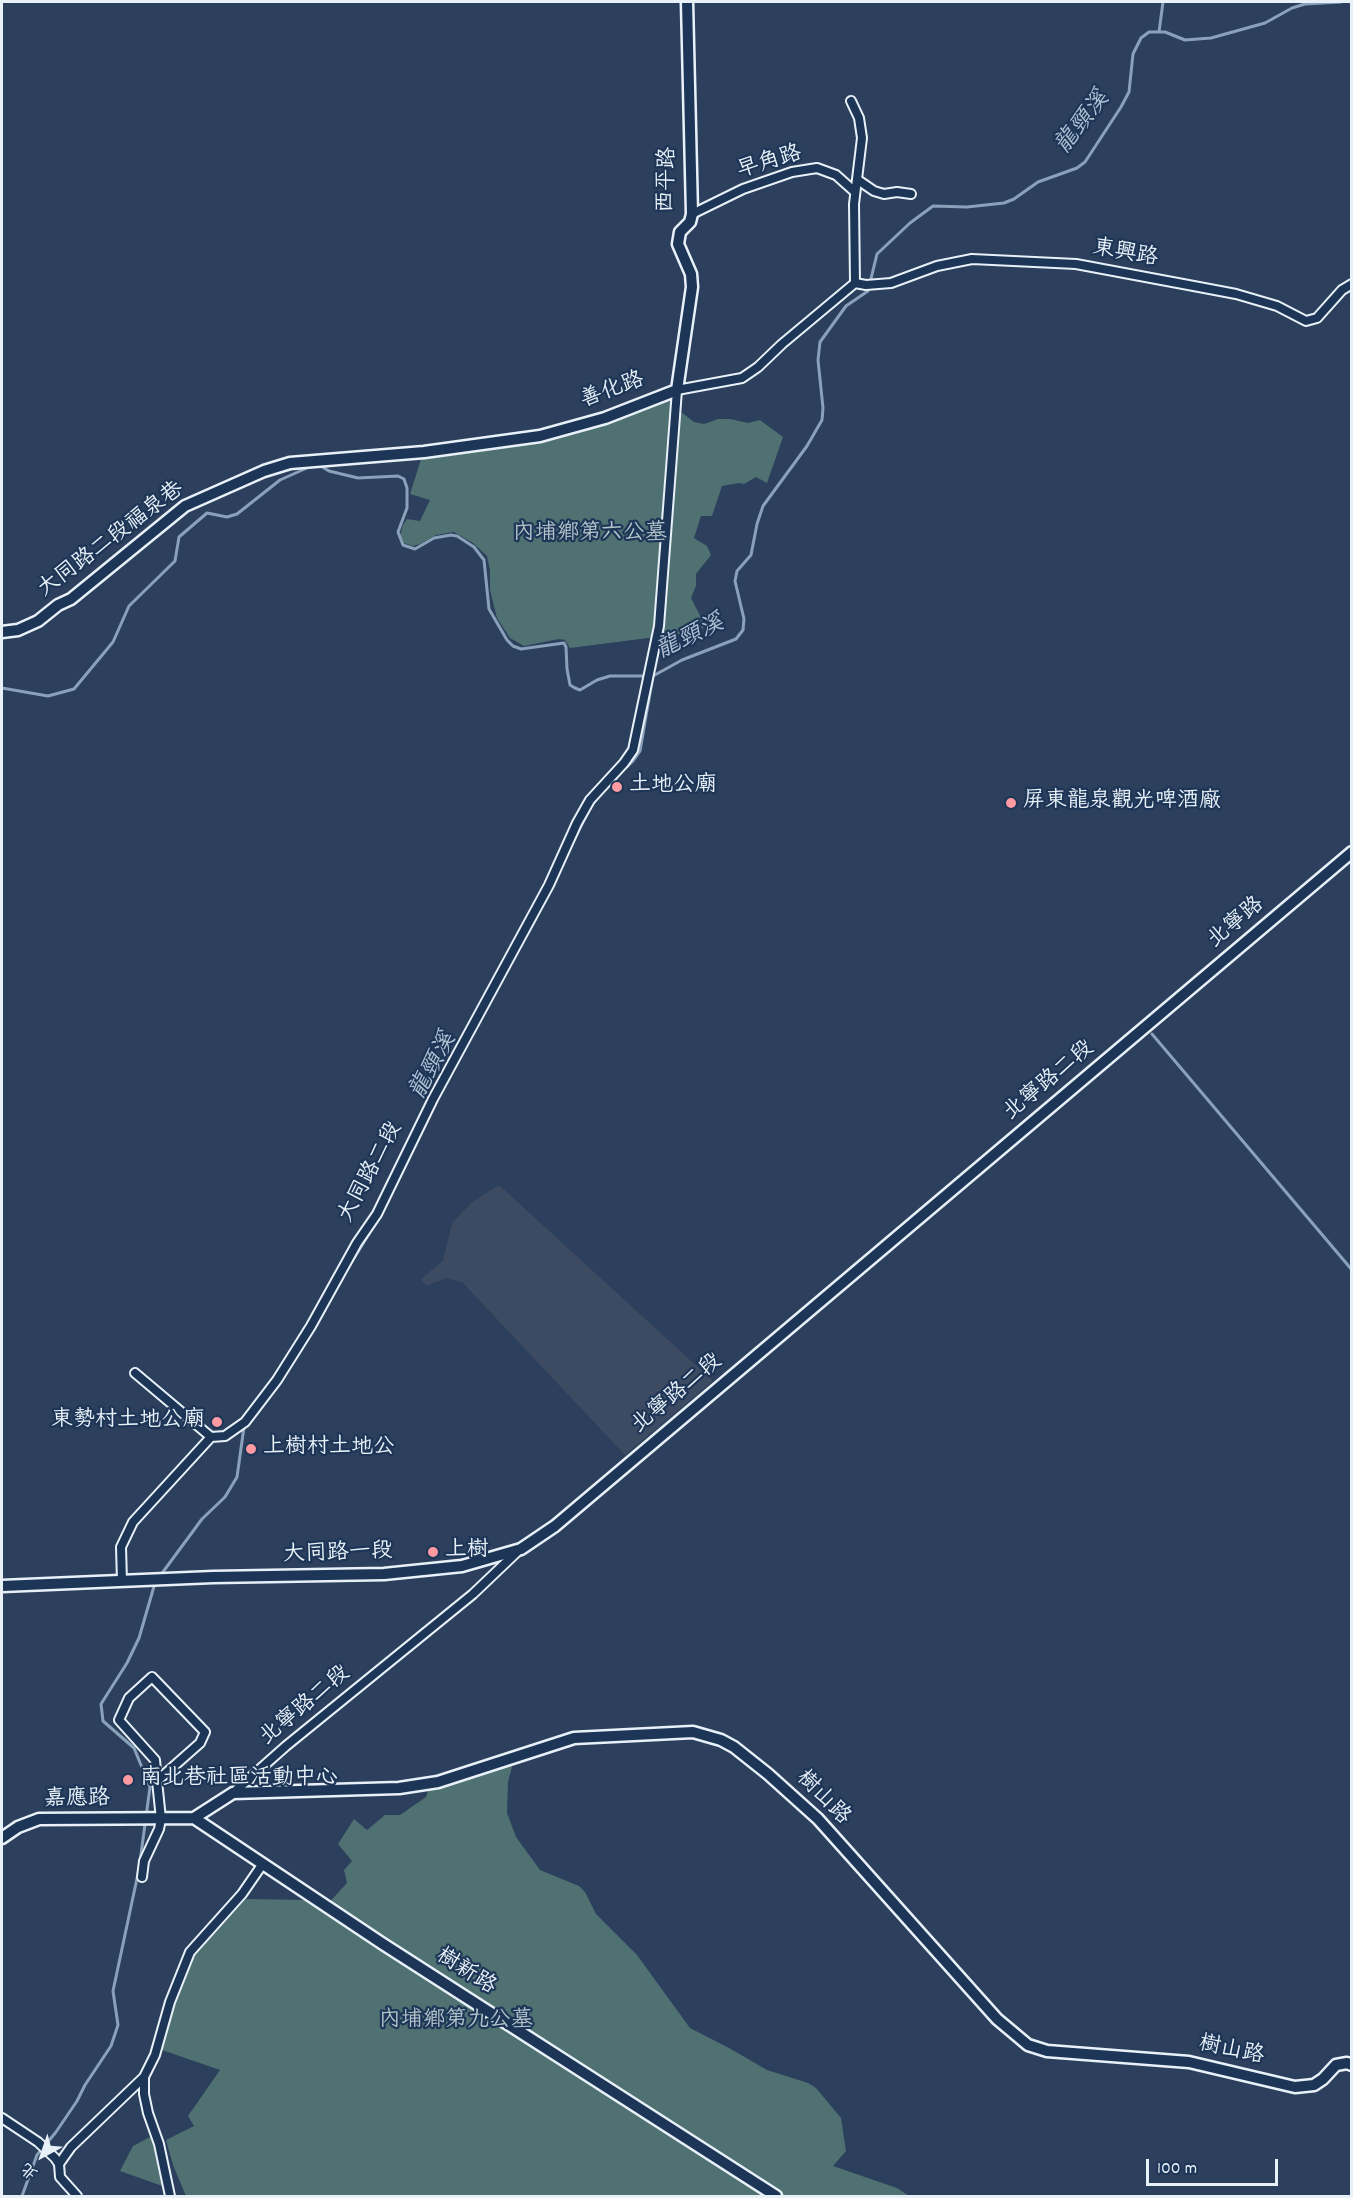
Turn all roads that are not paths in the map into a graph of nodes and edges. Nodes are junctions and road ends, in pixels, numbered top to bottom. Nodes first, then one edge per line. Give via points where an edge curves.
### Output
1 (687, 2) edge
2 (851, 101) dead end
3 (858, 180) junction
4 (855, 192) junction
5 (912, 194) dead end
6 (692, 214) junction
7 (855, 283) junction
8 (1352, 284) edge
9 (677, 390) junction
10 (351, 458) joint
11 (2, 632) edge
12 (1352, 852) edge
13 (1148, 1025) joint
14 (135, 1373) dead end
15 (211, 1437) junction
16 (521, 1549) junction
17 (122, 1581) junction
18 (2, 1586) edge
19 (157, 1780) junction
20 (233, 1793) junction
21 (194, 1818) junction
22 (151, 1819) junction
23 (2, 1838) edge
24 (262, 1865) junction
25 (142, 1877) dead end
26 (1352, 2065) edge
27 (144, 2077) junction
28 (2, 2118) edge
29 (59, 2164) junction
30 (77, 2196) edge
31 (170, 2196) edge
32 (776, 2196) edge

1 - 6 street, 西平路
2 - 3 street via 862,138
3 - 4 street
3 - 5 street via 884,194
4 - 6 street, 早角路 via 836,176 817,168 743,189
4 - 7 street
6 - 9 street, 西平路 via 680,232 678,244 691,274 692,287
7 - 8 street, 東興路 via 891,283 937,266 972,259 1076,264 1236,294 1277,306 1306,321 1317,318
7 - 9 street, 善化路 via 742,378
9 - 10 street, 善化路 via 605,418 540,436
9 - 15 street, 大同路二段 via 659,626 633,750 590,800 577,823 549,885 433,1099 377,1214 277,1380 245,1422 225,1436
10 - 11 street, 大同路二段福泉巷 via 290,464 264,471 185,506 71,599 38,621
12 - 13 street, 北寧路
13 - 16 street, 北寧路二段 via 555,1526
14 - 15 street
15 - 17 street, 大同路二段 via 133,1522 121,1547
16 - 17 street, 大同路一段 via 462,1566 384,1574
16 - 20 street, 北寧路二段
17 - 18 street
19 - 19 street via 155,1760 119,1720 129,1698 152,1677 205,1732 200,1743
19 - 22 street
20 - 21 street
20 - 26 street, 樹山路 via 399,1788 438,1782 574,1738 693,1732 734,1747 818,1819 997,2019 1028,2045 1047,2051 1190,2062 1295,2087 1314,2085 1336,2065
21 - 22 street, 嘉應路
21 - 24 street, 樹新路
22 - 23 street, 嘉應路 via 39,1820
22 - 25 street via 159,1829 144,1861
24 - 27 street via 242,1894 190,1952
24 - 32 street, 樹新路
27 - 29 street via 71,2147
27 - 31 street via 148,2113
28 - 29 street via 38,2142
29 - 30 street via 60,2177

